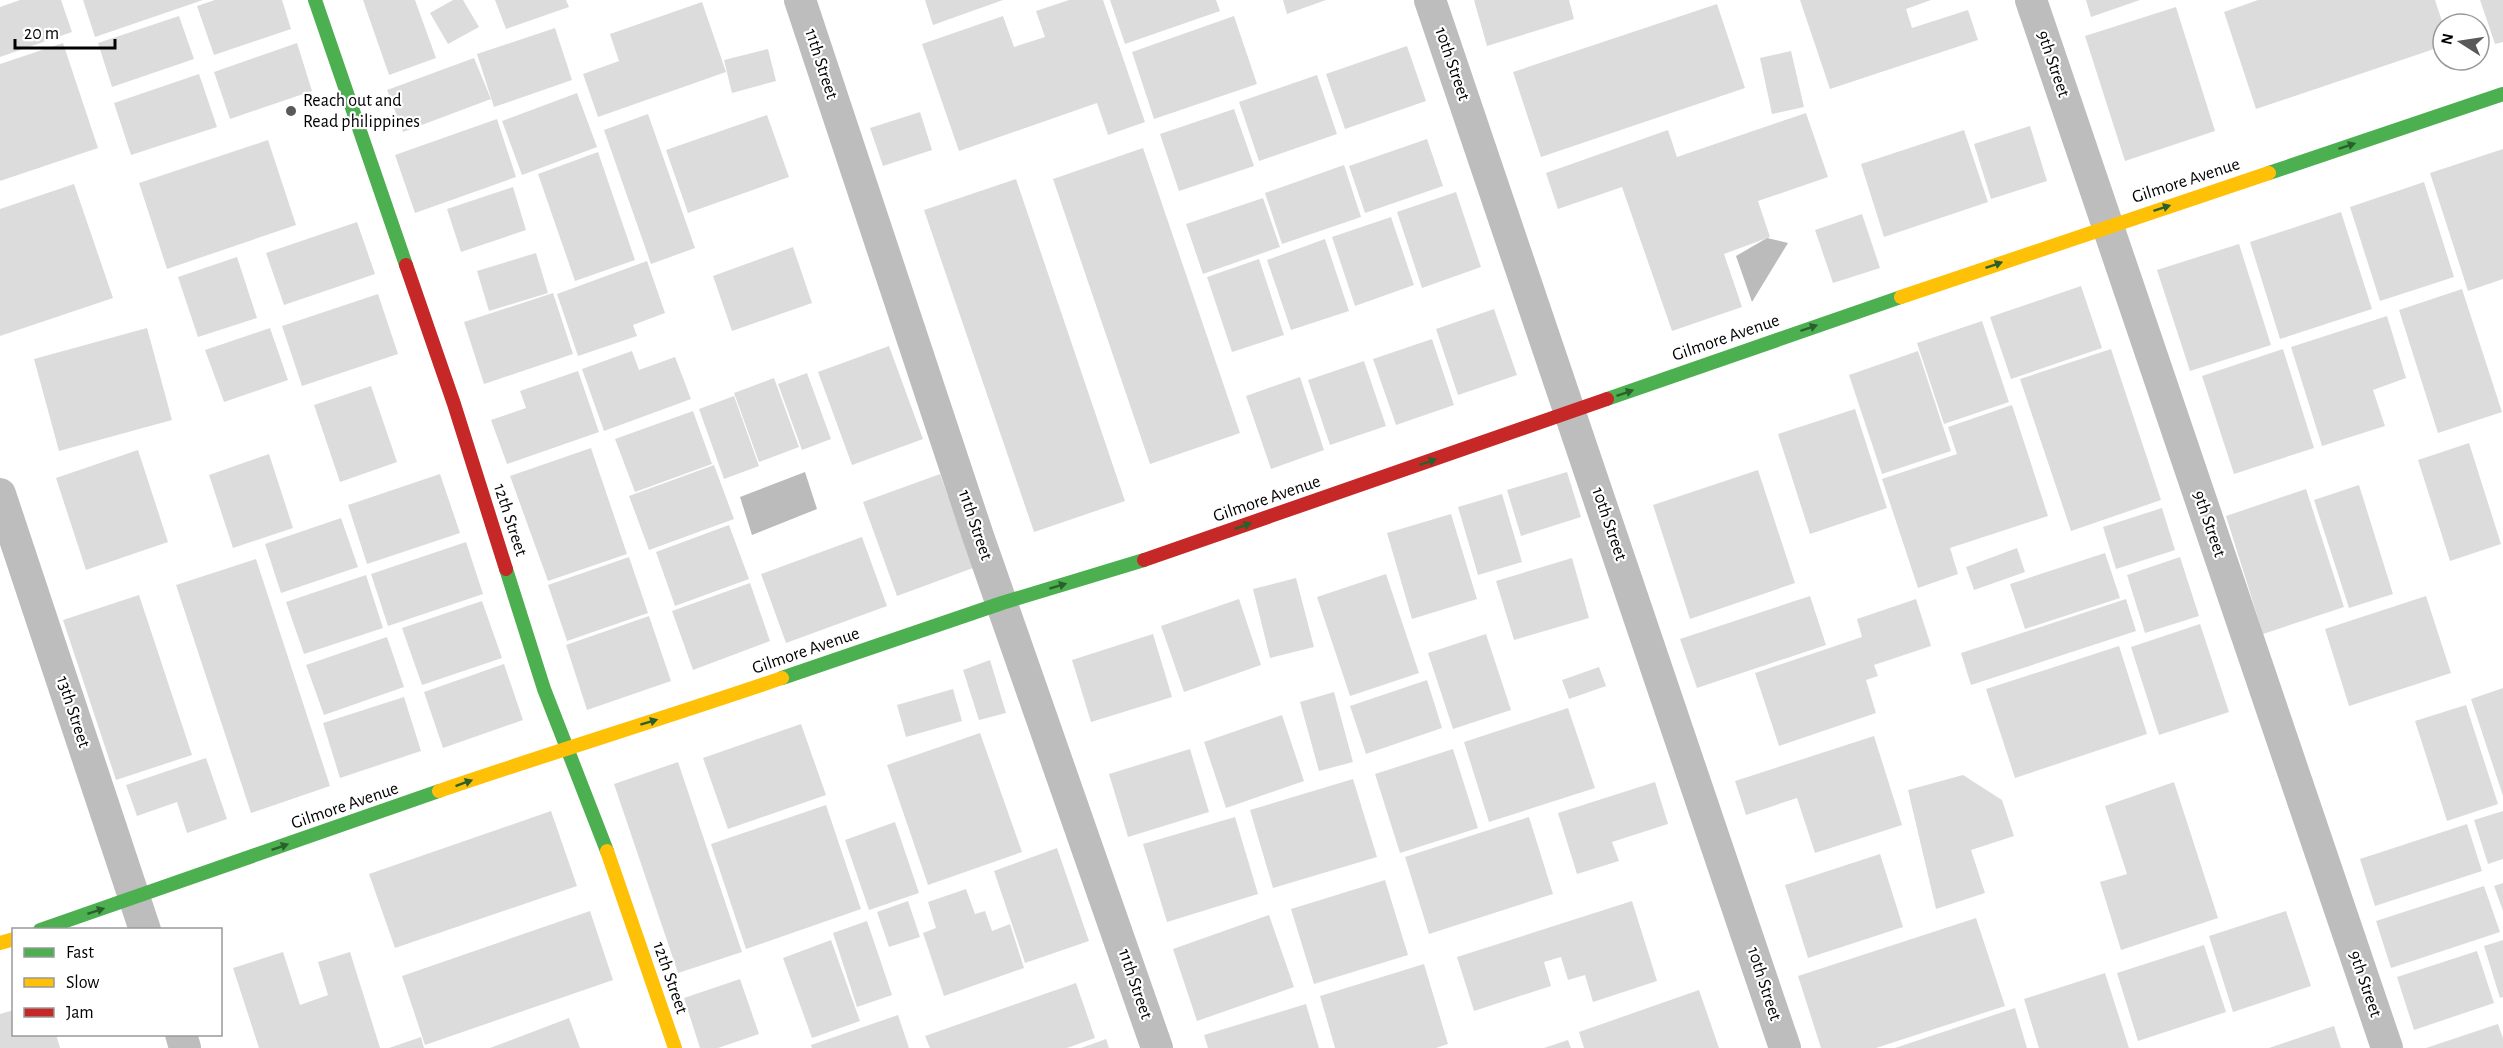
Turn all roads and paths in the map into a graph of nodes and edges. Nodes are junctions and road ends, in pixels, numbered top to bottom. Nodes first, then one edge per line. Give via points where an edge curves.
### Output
1 (315, 0) edge
2 (800, 0) edge
3 (1430, 0) edge
4 (2031, 0) edge
5 (2503, 94) edge
6 (2107, 226) junction
7 (1570, 412) junction
8 (0, 494) edge
9 (1002, 603) junction
10 (566, 747) junction
11 (134, 899) junction
12 (46, 928) edge
13 (144, 928) edge
14 (675, 1048) edge
15 (1157, 1048) edge
16 (1785, 1048) edge
17 (2386, 1048) edge

1 - 10 main road, 12th Street via 454,404
2 - 9 street, 11th Street
3 - 7 street, 10th Street
4 - 6 street, 9th Street
6 -> 5 main road, Gilmore Avenue
7 -> 6 main road, Gilmore Avenue
6 - 17 street, 9th Street
9 -> 7 main road, Gilmore Avenue via 1163,554
7 - 16 street, 10th Street
8 - 11 street, 13th Street
10 -> 9 main road, Gilmore Avenue via 691,709
9 - 15 street, 11th Street
11 -> 10 main road, Gilmore Avenue
10 - 14 main road, 12th Street via 606,847
12 -> 11 main road, Gilmore Avenue
11 - 13 street, 13th Street

